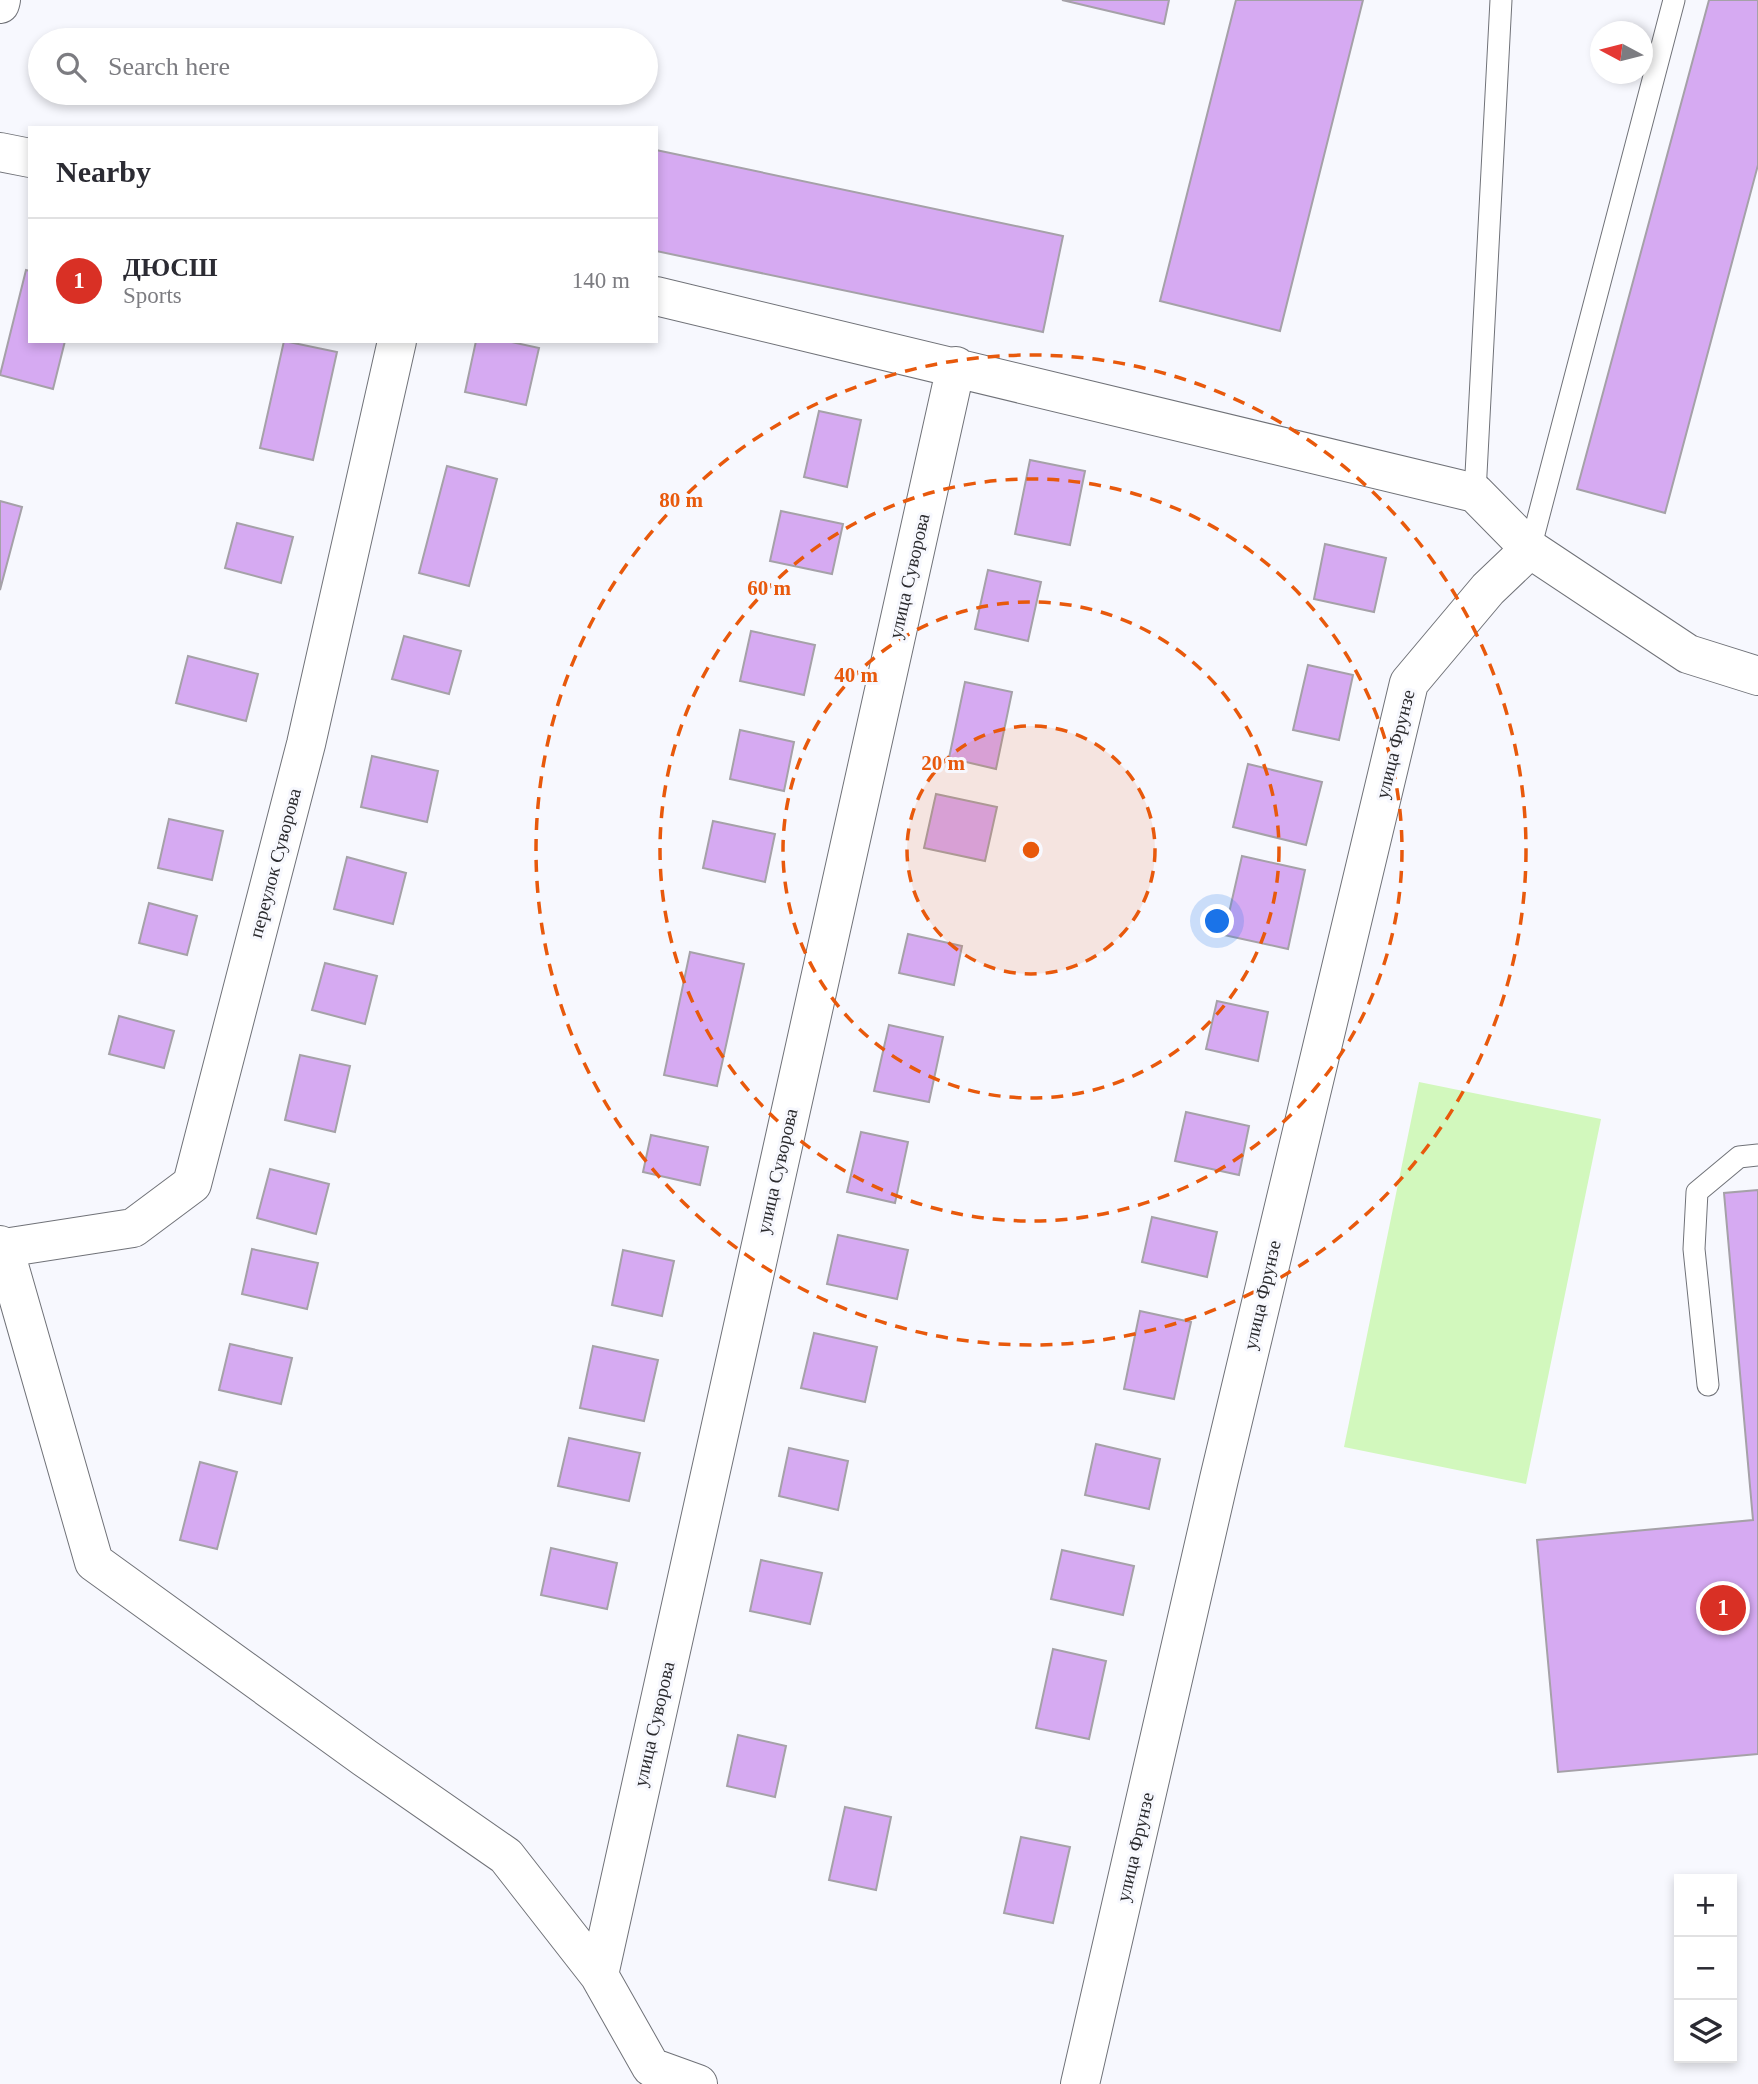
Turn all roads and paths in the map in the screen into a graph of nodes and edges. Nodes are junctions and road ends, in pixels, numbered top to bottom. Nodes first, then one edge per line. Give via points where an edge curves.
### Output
1 (1501, 0) edge
2 (1674, 0) edge
3 (0, 152) edge
4 (28, 158) edge
5 (658, 296) edge
6 (397, 343) edge
7 (956, 366) junction
8 (1475, 493) junction
9 (1530, 549) junction
10 (1758, 676) edge
11 (1758, 1155) edge
12 (2, 1246) edge
13 (1708, 1385) dead end
14 (599, 1975) junction
15 (698, 2084) edge
16 (1080, 2084) edge

1 - 8 lane
2 - 9 lane
3 - 4 street
5 - 7 street
6 - 12 street, переулок Суворова via 306,744 192,1184 133,1228
7 - 8 street
7 - 14 street, улица Суворова
8 - 9 street
9 - 10 street via 1688,654
9 - 16 street, улица Фрунзе via 1488,589 1409,683
11 - 13 lane via 1739,1157 1697,1192 1694,1249
12 - 14 street via 94,1562 506,1856
14 - 15 street via 651,2067

